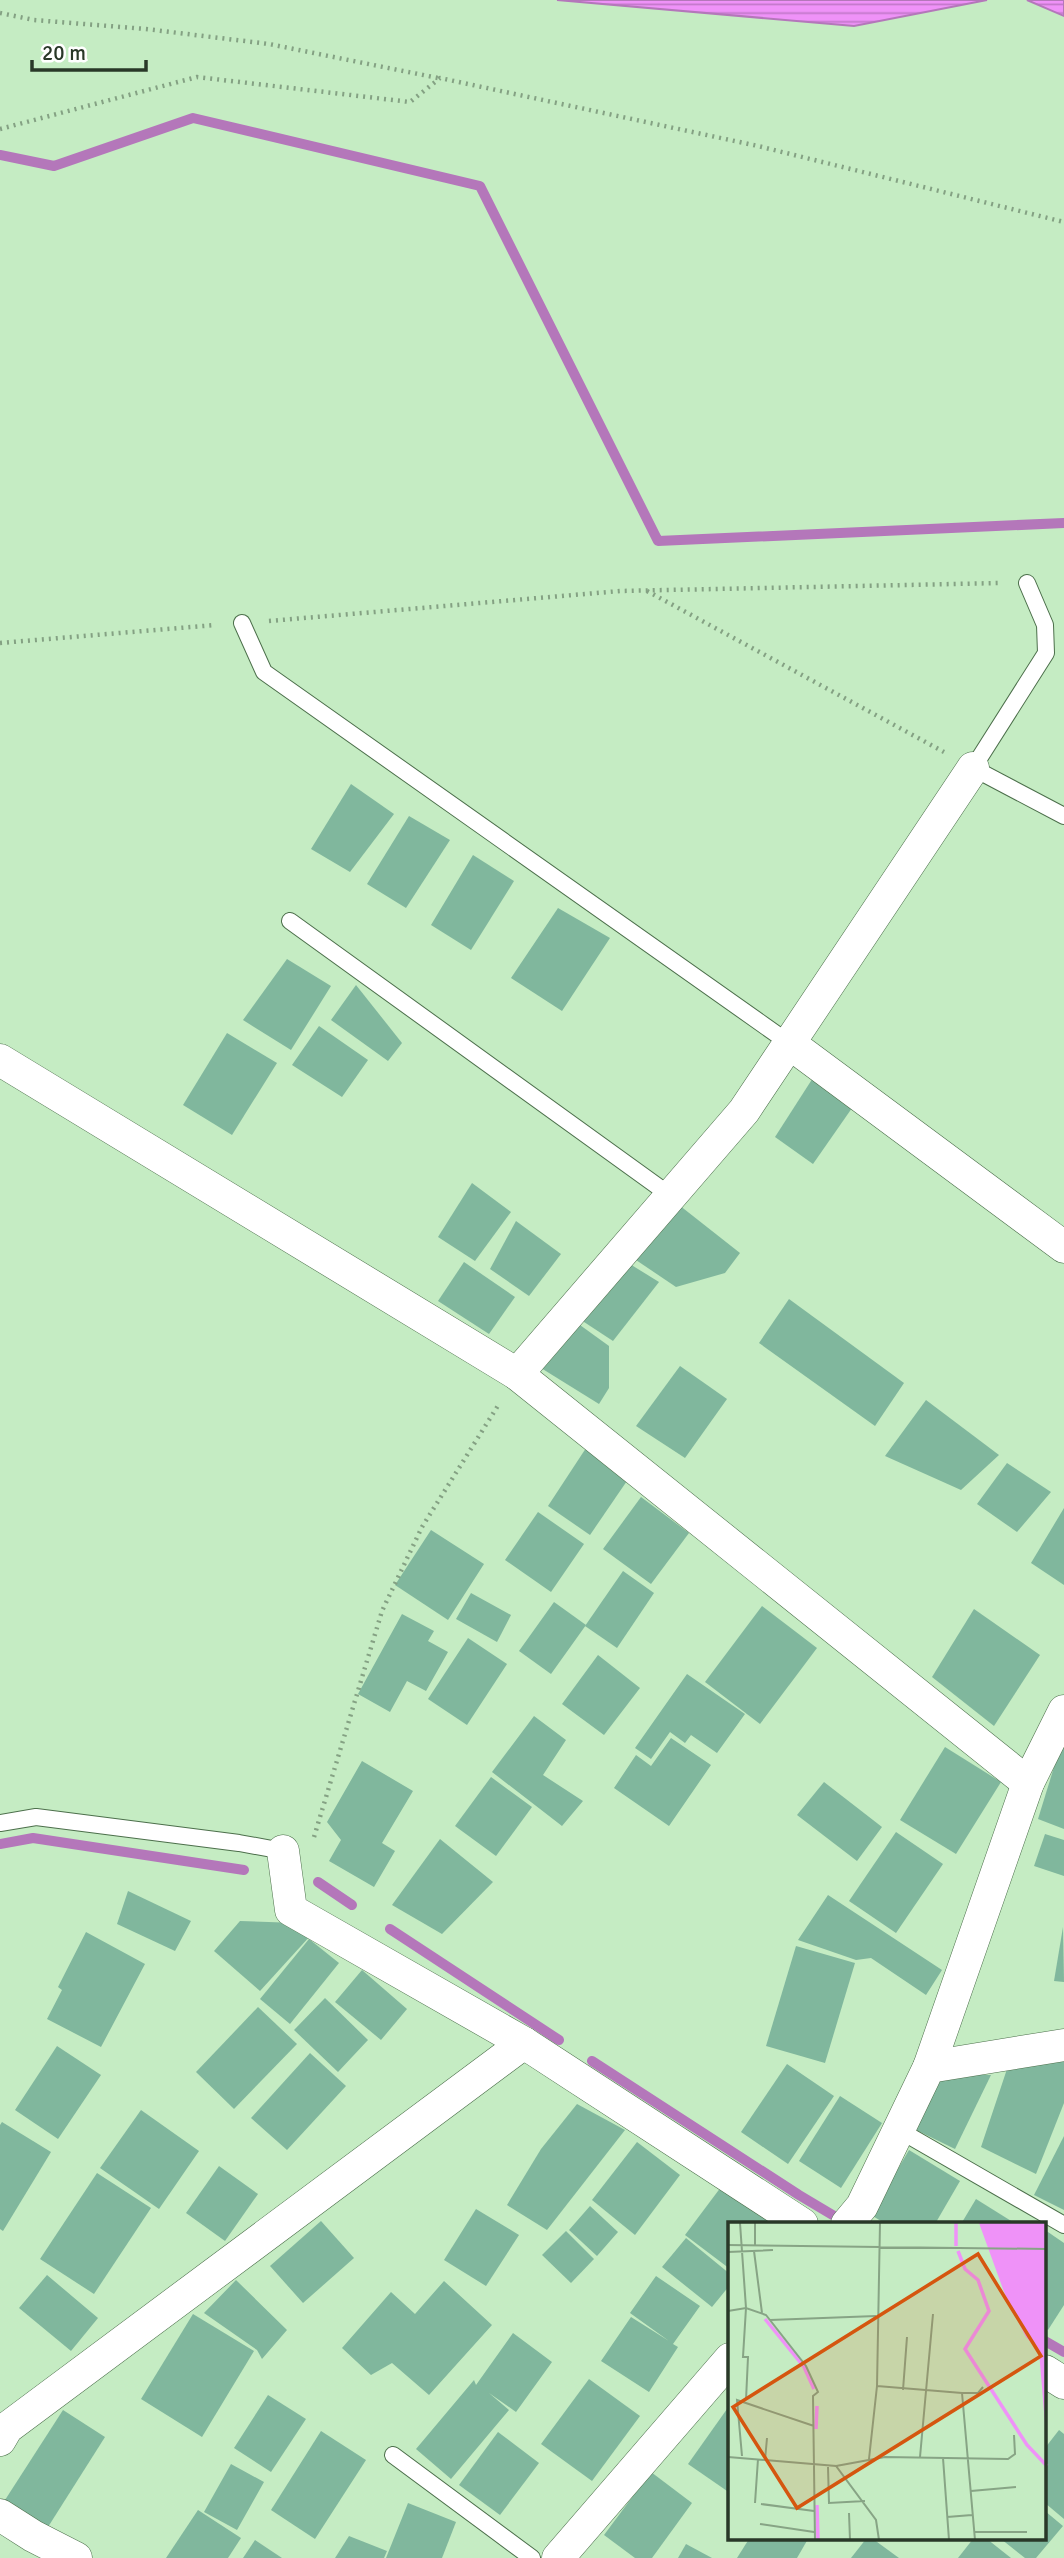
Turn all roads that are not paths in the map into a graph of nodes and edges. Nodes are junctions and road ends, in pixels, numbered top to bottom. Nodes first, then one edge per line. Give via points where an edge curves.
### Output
1 (1027, 583) road end
2 (242, 623) road end
3 (973, 768) junction
4 (1064, 816) edge
5 (290, 921) dead end
6 (789, 1043) junction
7 (0, 1060) edge
8 (671, 1196) junction
9 (1064, 1247) edge
10 (517, 1374) junction
11 (1064, 1711) edge
12 (1028, 1783) junction
13 (0, 1823) edge
14 (284, 1857) joint
15 (524, 2043) junction
16 (1064, 2045) edge
17 (929, 2067) junction
18 (899, 2130) junction
19 (854, 2215) edge
20 (799, 2222) edge
21 (1064, 2225) edge
22 (728, 2361) edge
23 (1046, 2372) edge
24 (1064, 2383) edge
25 (3, 2430) edge
26 (393, 2455) dead end
27 (0, 2515) edge
28 (25, 2547) edge
29 (76, 2558) edge
30 (532, 2558) edge
31 (558, 2558) edge

1 - 3 lane via 1045,625 1046,653
2 - 6 lane via 264,672
3 - 4 lane
3 - 6 street
5 - 8 lane
6 - 8 street via 744,1111
6 - 9 street
7 - 10 street
8 - 10 street
10 - 12 street
11 - 12 street
12 - 17 street
13 - 14 lane via 36,1817 239,1843
14 - 15 street via 291,1910
15 - 20 street
15 - 25 street
16 - 17 street
17 - 18 street
18 - 19 street
18 - 21 lane
22 - 31 street
23 - 24 street
26 - 30 lane
27 - 28 street
28 - 29 street

